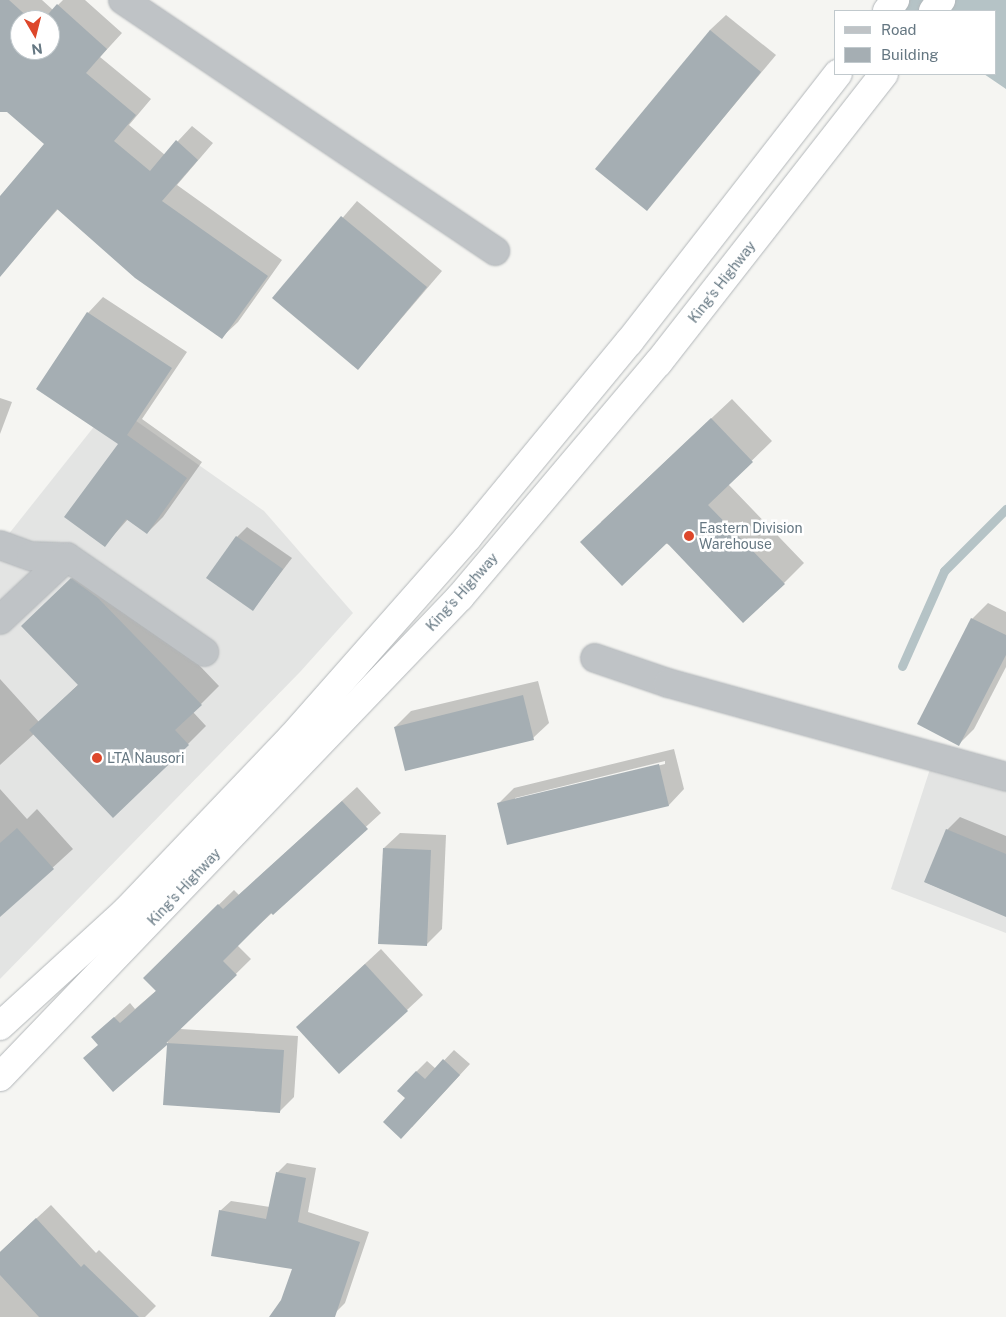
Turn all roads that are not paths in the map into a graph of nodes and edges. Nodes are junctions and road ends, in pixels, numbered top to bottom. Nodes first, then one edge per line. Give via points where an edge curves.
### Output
1 (123, 0) edge
2 (941, 0) edge
3 (933, 10) edge
4 (837, 75) edge
5 (883, 75) edge
6 (495, 251) dead end
7 (0, 545) edge
8 (67, 557) junction
9 (0, 620) edge
10 (204, 652) dead end
11 (595, 658) dead end
12 (1006, 777) edge
13 (0, 1026) edge
14 (0, 1077) edge

1 - 6 street
2 - 3 highway
4 - 13 highway, King's Highway via 629,342 468,537 291,738 126,911
5 - 14 highway, King's Highway via 658,364 460,597
7 - 8 street via 31,556
8 - 9 street
8 - 10 street
11 - 12 street via 677,685

